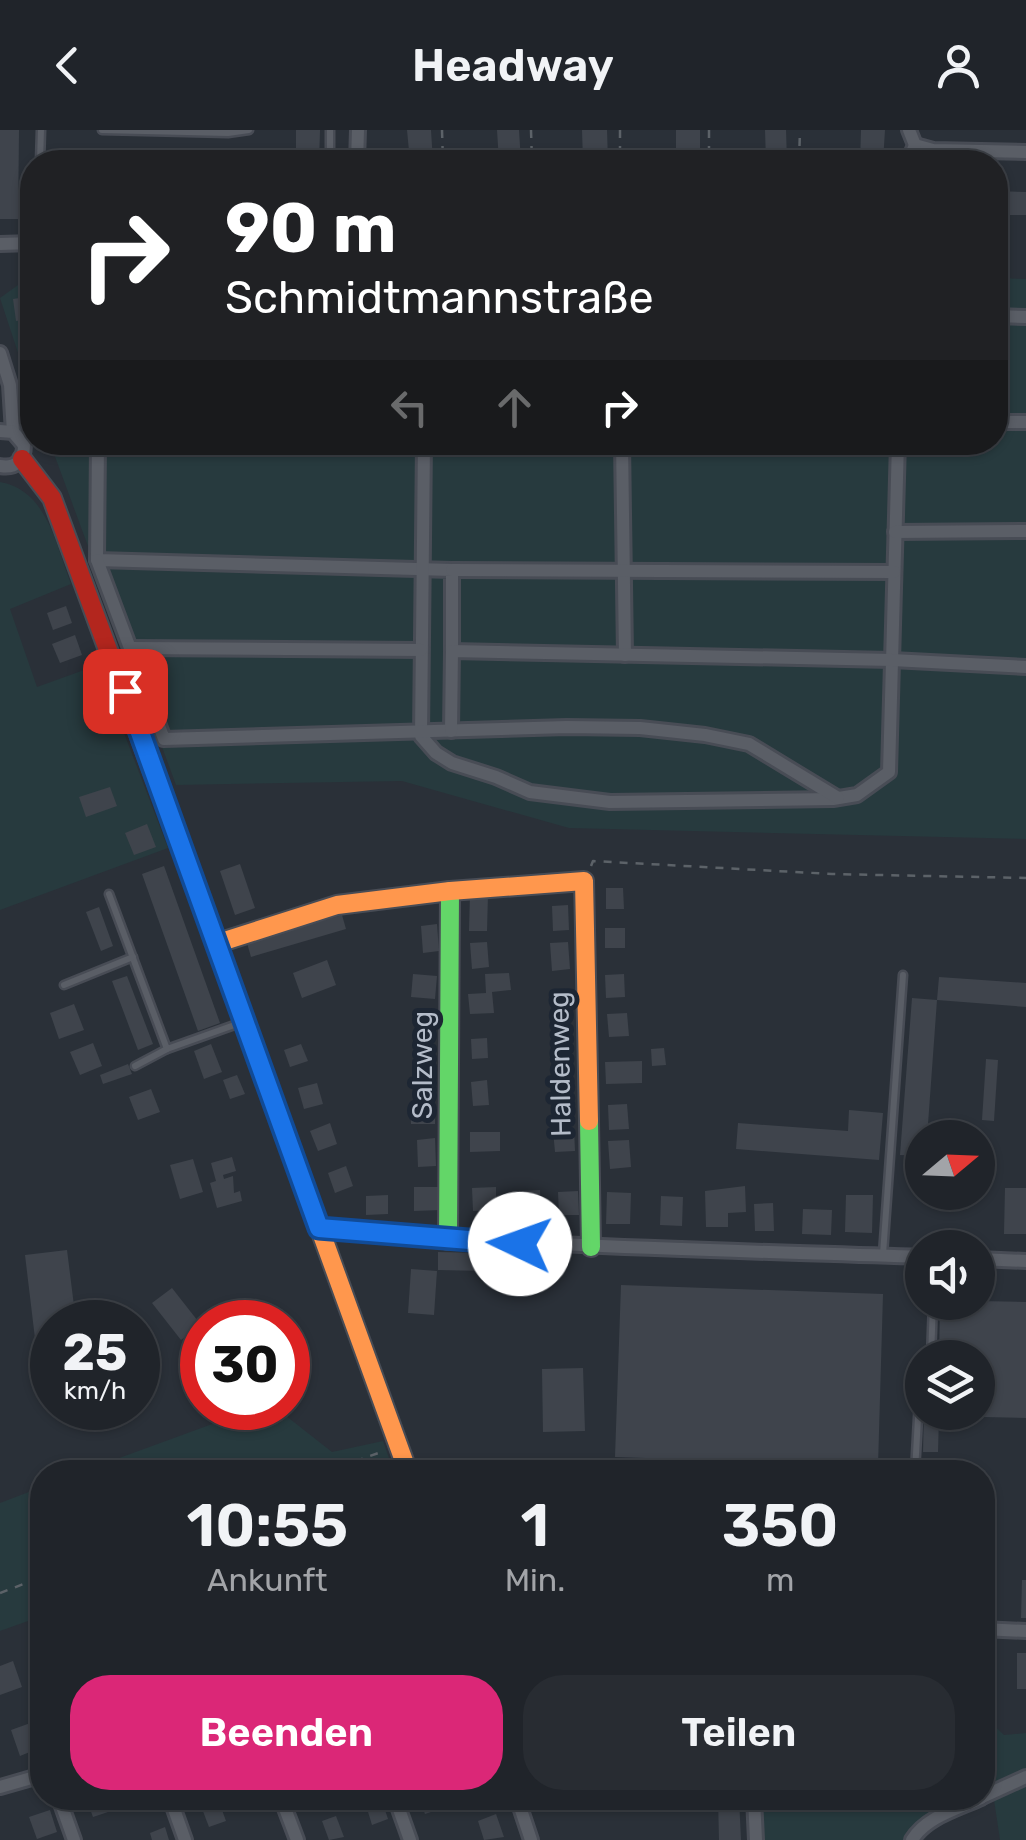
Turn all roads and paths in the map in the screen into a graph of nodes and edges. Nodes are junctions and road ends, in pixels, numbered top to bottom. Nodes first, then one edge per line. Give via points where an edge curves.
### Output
1 (102, 130) edge
2 (249, 130) edge
3 (909, 130) edge
4 (915, 145) junction
5 (913, 150) edge
6 (934, 150) edge
7 (0, 353) edge
8 (7, 432) edge
9 (23, 455) edge
10 (98, 455) edge
11 (424, 455) edge
12 (623, 455) edge
13 (898, 455) edge
14 (22, 459) junction
15 (0, 466) edge
16 (1026, 531) edge
17 (895, 532) junction
18 (97, 560) junction
19 (422, 568) junction
20 (452, 570) junction
21 (627, 571) junction
22 (894, 572) junction
23 (130, 648) junction
24 (421, 650) junction
25 (452, 651) junction
26 (626, 655) junction
27 (892, 660) junction
28 (1026, 668) edge
29 (452, 731) junction
30 (420, 732) junction
31 (838, 798) junction
32 (1026, 878) edge
33 (584, 881) junction
34 (450, 891) junction
35 (109, 894) dead end
36 (218, 943) junction
37 (133, 957) junction
38 (903, 975) dead end
39 (64, 985) dead end
40 (246, 1020) junction
41 (167, 1049) junction
42 (134, 1066) dead end
43 (319, 1228) junction
44 (448, 1240) junction
45 (591, 1247) junction
46 (883, 1256) junction
47 (905, 1257) edge
48 (995, 1260) edge
49 (1026, 1261) edge
50 (917, 1430) edge
51 (399, 1446) junction
52 (359, 1460) edge
53 (404, 1460) edge
54 (916, 1460) edge
55 (30, 1581) edge
56 (0, 1593) edge
57 (995, 1629) edge
58 (1026, 1630) edge
59 (1026, 1776) edge
60 (30, 1779) edge
61 (0, 1787) edge
62 (995, 1791) edge
63 (63, 1810) edge
64 (174, 1810) edge
65 (286, 1810) edge
66 (399, 1810) edge
67 (521, 1810) edge
68 (755, 1810) edge
69 (954, 1810) edge
70 (74, 1840) edge
71 (185, 1840) edge
72 (297, 1840) edge
73 (410, 1840) edge
74 (531, 1840) edge
75 (756, 1840) edge
76 (912, 1840) edge

1 - 2 lane
3 - 4 street
4 - 5 street
4 - 6 street
7 - 8 street via 10,385
9 - 14 street
10 - 18 street
11 - 19 street
12 - 21 street
13 - 17 street
14 - 15 street
14 - 36 street via 52,498 62,542
16 - 17 street
17 - 22 street
18 - 19 street
18 - 23 street
19 - 20 street
19 - 24 street
20 - 21 street
20 - 25 street
21 - 22 street
21 - 26 street
22 - 27 street
23 - 24 street
23 - 30 street via 164,740
24 - 30 street
25 - 26 street
25 - 29 street
26 - 27 street
27 - 28 street
27 - 31 street via 889,772 857,795
29 - 30 street
29 - 31 street via 622,728 705,735 749,744
30 - 31 street via 452,763 530,792 610,802
32 - 33 path via 593,862
33 - 34 street
33 - 45 street, Haldenweg
34 - 36 street via 337,905
34 - 44 street, Salzweg
35 - 37 lane
36 - 40 street
37 - 39 lane
37 - 41 lane
38 - 46 lane
40 - 41 lane
40 - 43 street
41 - 42 lane
43 - 44 street
43 - 51 street
44 - 45 street
45 - 46 street
46 - 47 street
48 - 49 street
50 - 54 lane
51 - 52 path
51 - 53 street
55 - 56 path
57 - 58 street
59 - 62 street
60 - 61 street
63 - 70 street
64 - 71 street
65 - 72 street
66 - 73 street
67 - 74 street
68 - 75 street
69 - 76 street via 918,1829

